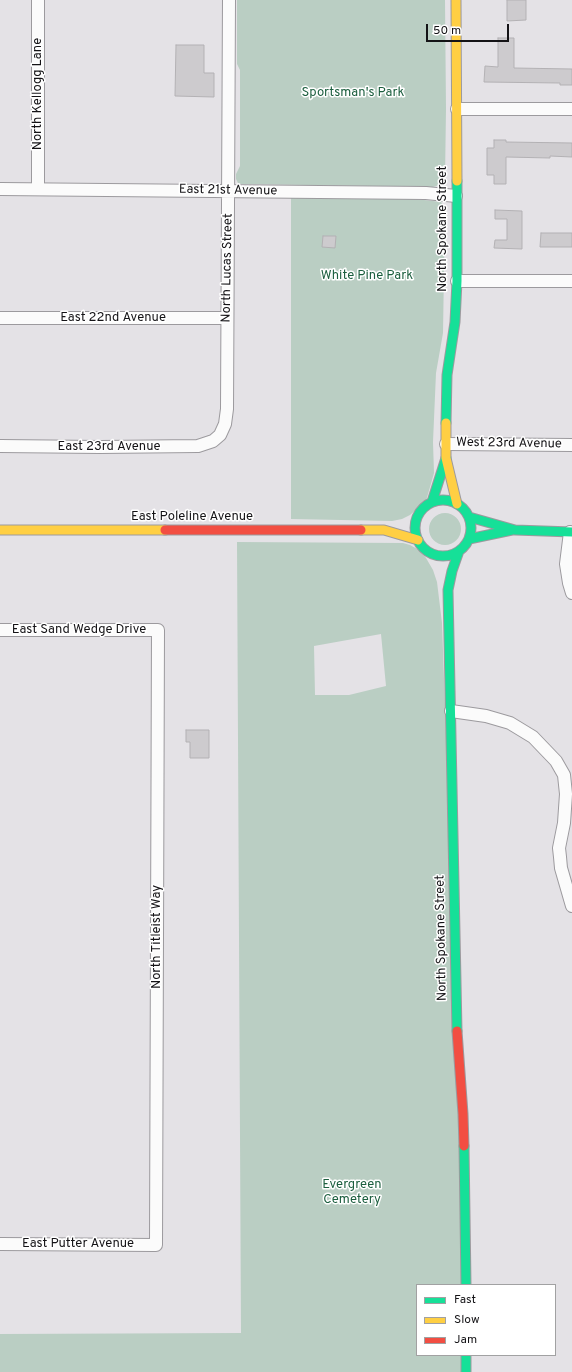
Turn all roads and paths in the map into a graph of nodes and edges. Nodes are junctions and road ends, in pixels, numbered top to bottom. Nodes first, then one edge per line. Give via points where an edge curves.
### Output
1 (38, 0) edge
2 (229, 0) edge
3 (456, 0) edge
4 (457, 109) junction
5 (572, 109) edge
6 (0, 189) edge
7 (38, 189) junction
8 (229, 192) junction
9 (456, 196) junction
10 (457, 281) junction
11 (572, 282) edge
12 (0, 318) edge
13 (227, 318) junction
14 (217, 438) joint
15 (446, 444) junction
16 (572, 445) edge
17 (0, 446) edge
18 (446, 458) junction
19 (432, 502) junction
20 (457, 504) junction
21 (420, 512) junction
22 (469, 517) junction
23 (0, 530) edge
24 (384, 530) junction
25 (515, 530) junction
26 (571, 532) edge
27 (469, 539) junction
28 (418, 540) junction
29 (459, 551) junction
30 (430, 553) junction
31 (448, 590) junction
32 (572, 593) edge
33 (0, 630) edge
34 (158, 630) joint
35 (451, 711) junction
36 (568, 772) edge
37 (568, 816) edge
38 (572, 906) edge
39 (0, 1244) edge
40 (156, 1245) joint
41 (466, 1284) edge
42 (466, 1356) edge
43 (466, 1372) edge

1 - 7 street, North Kellogg Lane
2 - 8 street, North Lucas Street
3 - 4 main road, North Spokane Street
4 - 5 street
4 - 9 main road, North Spokane Street
6 - 7 street, East 21st Avenue
7 - 8 street, East 21st Avenue
8 - 9 street, East 21st Avenue via 426,193
8 - 13 street, North Lucas Street
9 - 10 main road, North Spokane Street
10 - 11 street
10 - 15 main road, North Spokane Street via 455,322 447,375
12 - 13 street, East 22nd Avenue
13 - 14 street, North Lucas Street via 227,413 225,424
14 - 17 street, East 23rd Avenue via 209,444 174,447
15 - 16 street, West 23rd Avenue
15 - 18 main road, North Spokane Street
18 - 19 main road, North Spokane Street
18 - 20 main road, North Spokane Street
19 - 20 main road via 444,500
19 - 21 main road
20 - 22 main road
21 - 24 main road, East Poleline Avenue via 405,522
21 - 28 main road via 415,530
22 - 25 main road
22 - 27 main road
23 - 24 main road, East Poleline Avenue
24 - 28 main road, East Poleline Avenue
25 - 26 main road
25 - 27 main road
26 - 32 street via 566,564
27 - 29 main road
28 - 30 main road
29 - 30 main road via 445,556
29 - 31 main road, North Spokane Street
30 - 31 main road, North Spokane Street via 440,568
31 - 35 main road, North Spokane Street
33 - 34 street, East Sand Wedge Drive
34 - 40 street, North Titleist Way
35 - 36 street via 502,720 517,727 533,737
35 - 41 main road, North Spokane Street via 456,1010 463,1114
36 - 37 street
37 - 38 street via 559,848 561,868
39 - 40 street, East Putter Avenue
42 - 43 main road

